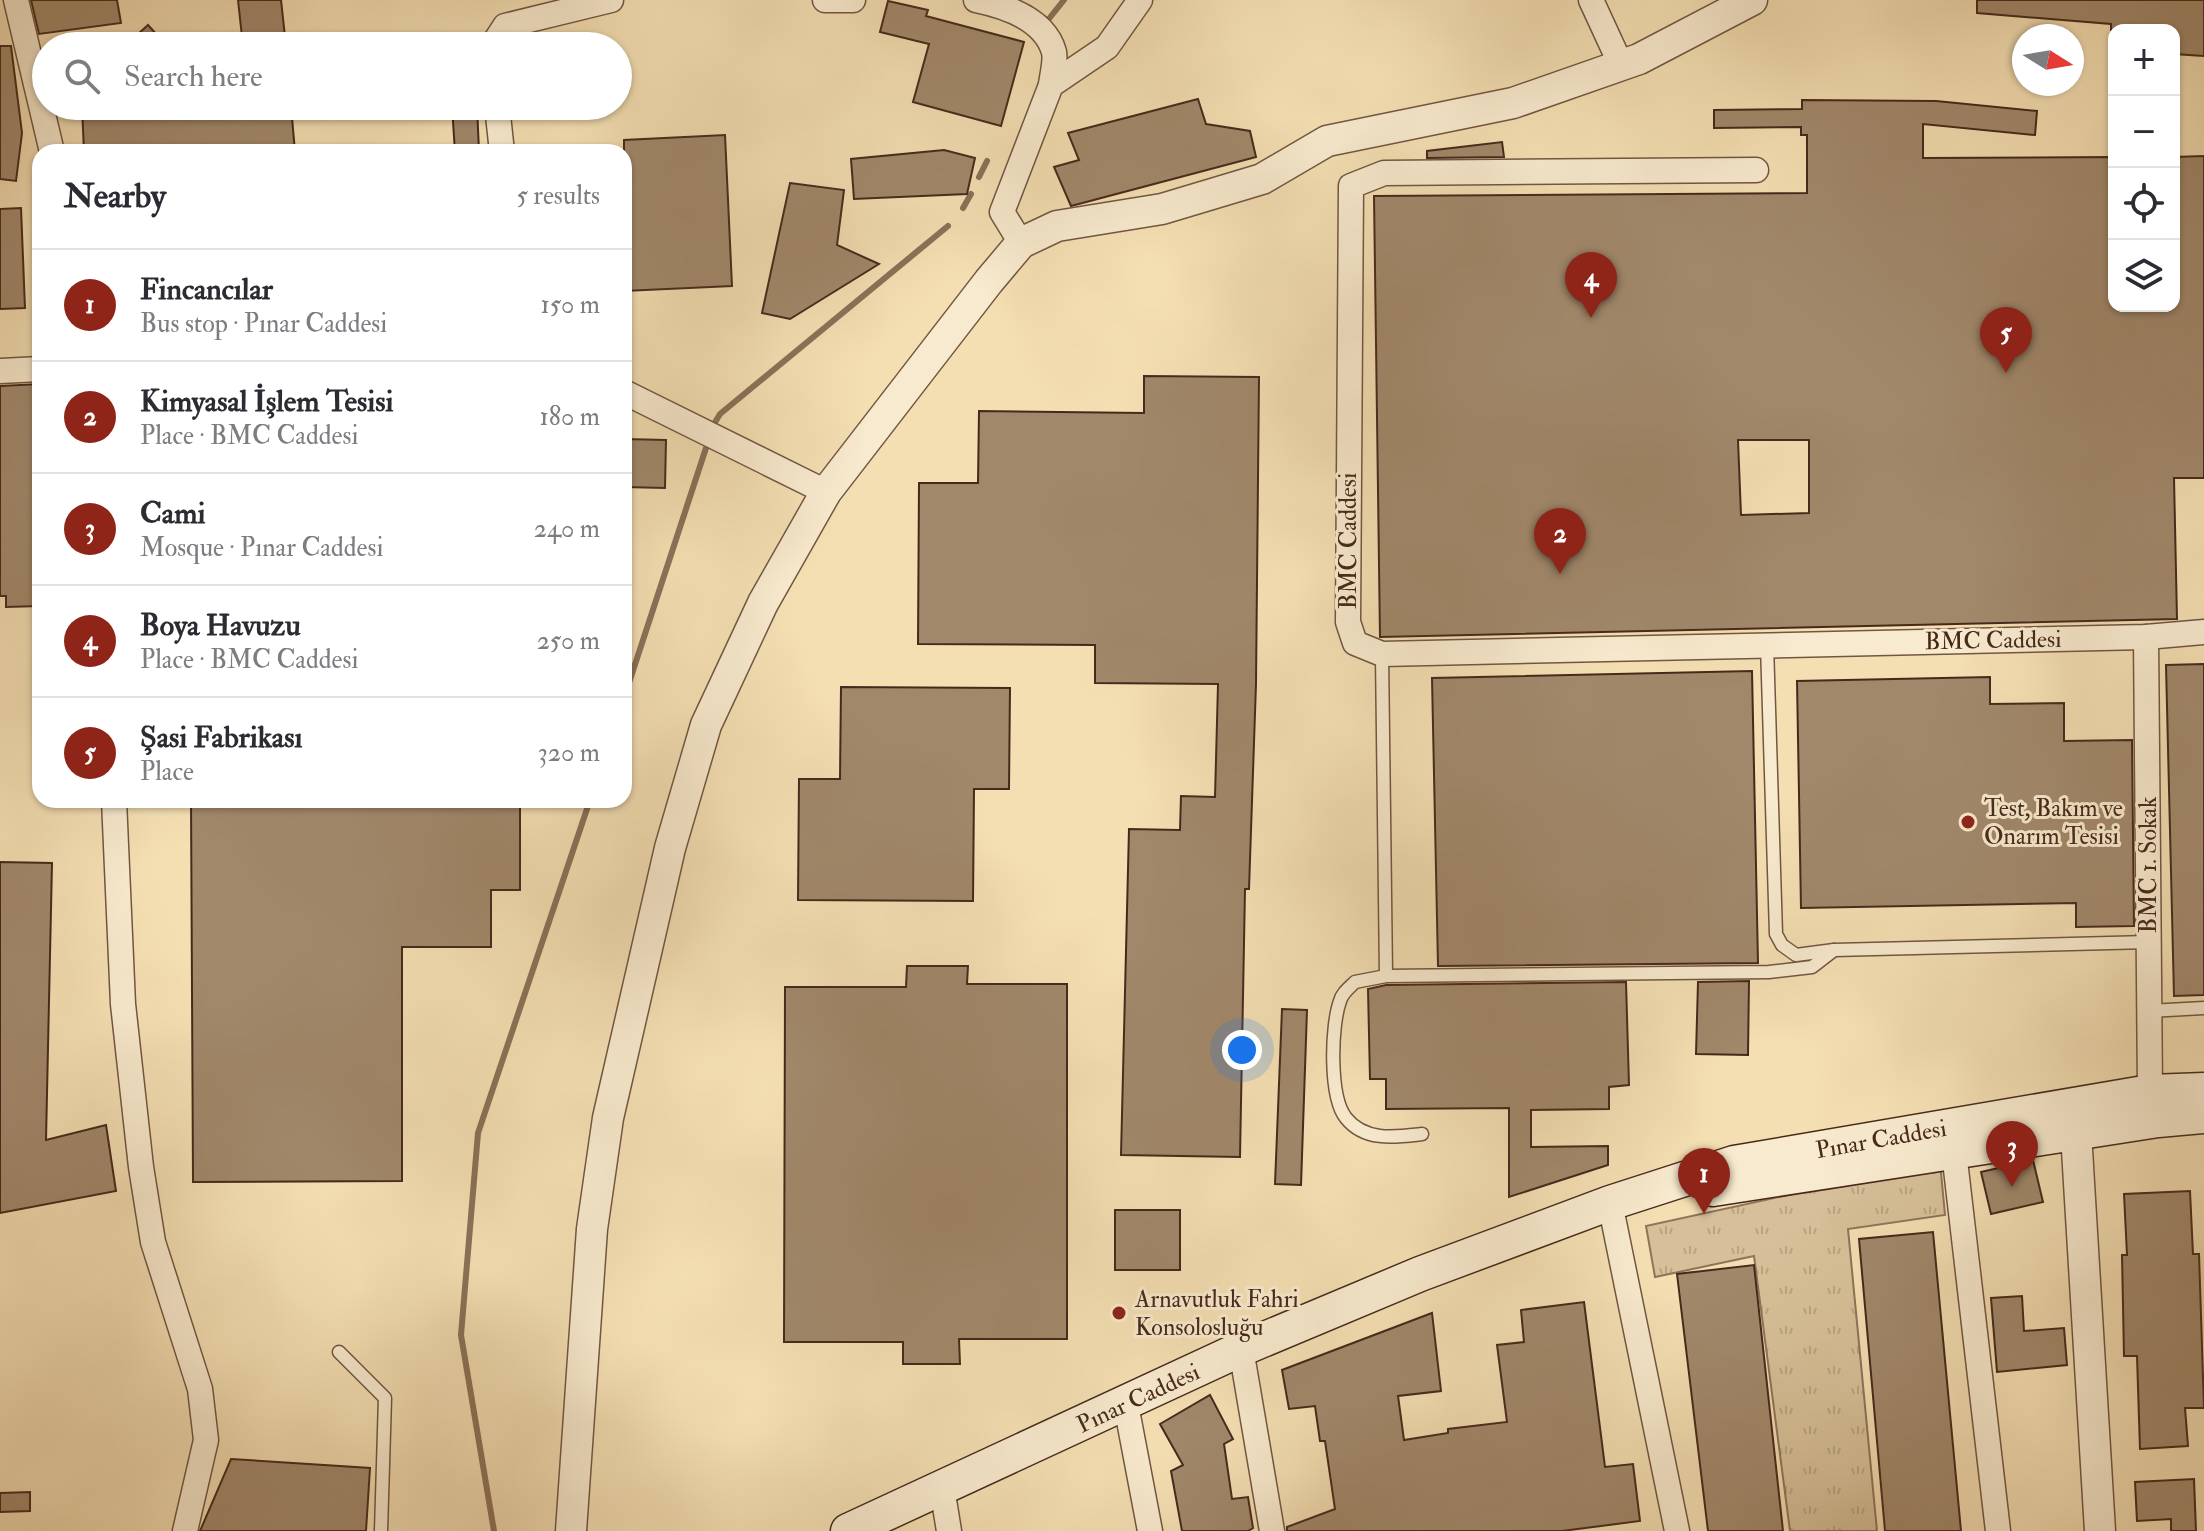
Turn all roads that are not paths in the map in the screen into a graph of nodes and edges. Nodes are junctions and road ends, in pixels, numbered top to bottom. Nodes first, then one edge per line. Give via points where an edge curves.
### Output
1 (16, 0) edge
2 (611, 0) edge
3 (825, 0) edge
4 (853, 0) edge
5 (976, 0) edge
6 (1140, 0) edge
7 (1591, 0) edge
8 (1752, 0) edge
9 (501, 32) edge
10 (1621, 65) junction
11 (32, 68) edge
12 (1051, 85) junction
13 (44, 120) edge
14 (499, 120) edge
15 (50, 144) edge
16 (501, 144) edge
17 (1756, 170) dead end
18 (1021, 243) junction
19 (32, 369) edge
20 (0, 371) edge
21 (632, 396) edge
22 (826, 492) junction
23 (2204, 632) edge
24 (2146, 637) junction
25 (1767, 645) junction
26 (1382, 654) junction
27 (114, 808) edge
28 (2149, 942) junction
29 (1834, 950) junction
30 (1386, 976) junction
31 (2204, 1008) edge
32 (2149, 1011) junction
33 (2204, 1090) edge
34 (2150, 1092) junction
35 (2204, 1116) edge
36 (2076, 1133) junction
37 (1422, 1134) dead end
38 (1954, 1152) junction
39 (1610, 1203) junction
40 (1241, 1349) junction
41 (339, 1352) dead end
42 (1126, 1405) junction
43 (942, 1488) junction
44 (1673, 1530) edge
45 (185, 1531) edge
46 (381, 1531) edge
47 (571, 1531) edge
48 (848, 1531) edge
49 (949, 1531) edge
50 (1150, 1531) edge
51 (1272, 1531) edge
52 (1998, 1531) edge
53 (2100, 1531) edge

1 - 11 street
2 - 9 street via 505,26
3 - 4 street
5 - 12 street via 1026,16 1043,34 1054,53
6 - 12 street via 1107,47
7 - 10 street
8 - 10 street
10 - 18 street via 1513,103 1327,141 1262,179 1162,209 1057,226
12 - 18 street via 1002,212
13 - 15 street
14 - 16 street
17 - 26 street, BMC Caddesi via 1384,173 1351,186 1348,622 1355,643
18 - 22 street
19 - 20 street
21 - 22 street
22 - 47 street via 763,603 706,725 670,848 608,1118 592,1229
23 - 24 street, BMC Caddesi
24 - 25 street, BMC Caddesi
24 - 28 street, BMC 1. Sokak
25 - 26 street, BMC Caddesi
25 - 29 lane via 1776,934 1796,955
26 - 30 lane
27 - 45 street via 123,1004 141,1167 153,1242 200,1389 206,1440
28 - 29 lane
28 - 32 street, BMC 1. Sokak
29 - 30 lane via 1812,967 1769,972
30 - 37 lane via 1355,982 1339,1002 1335,1086 1346,1118 1357,1127 1389,1138
31 - 32 lane
32 - 34 street, BMC 1. Sokak
33 - 34 main road, Pınar Caddesi
34 - 39 main road, Pınar Caddesi via 1734,1163
35 - 36 main road, Pınar Caddesi
36 - 38 main road, Pınar Caddesi
36 - 53 street
38 - 39 main road, Pınar Caddesi
38 - 52 street
39 - 40 main road, Pınar Caddesi
39 - 44 street
40 - 42 main road, Pınar Caddesi
40 - 51 street
41 - 46 lane via 385,1398
42 - 43 main road, Pınar Caddesi
42 - 50 street
43 - 48 main road, Pınar Caddesi
43 - 49 street

